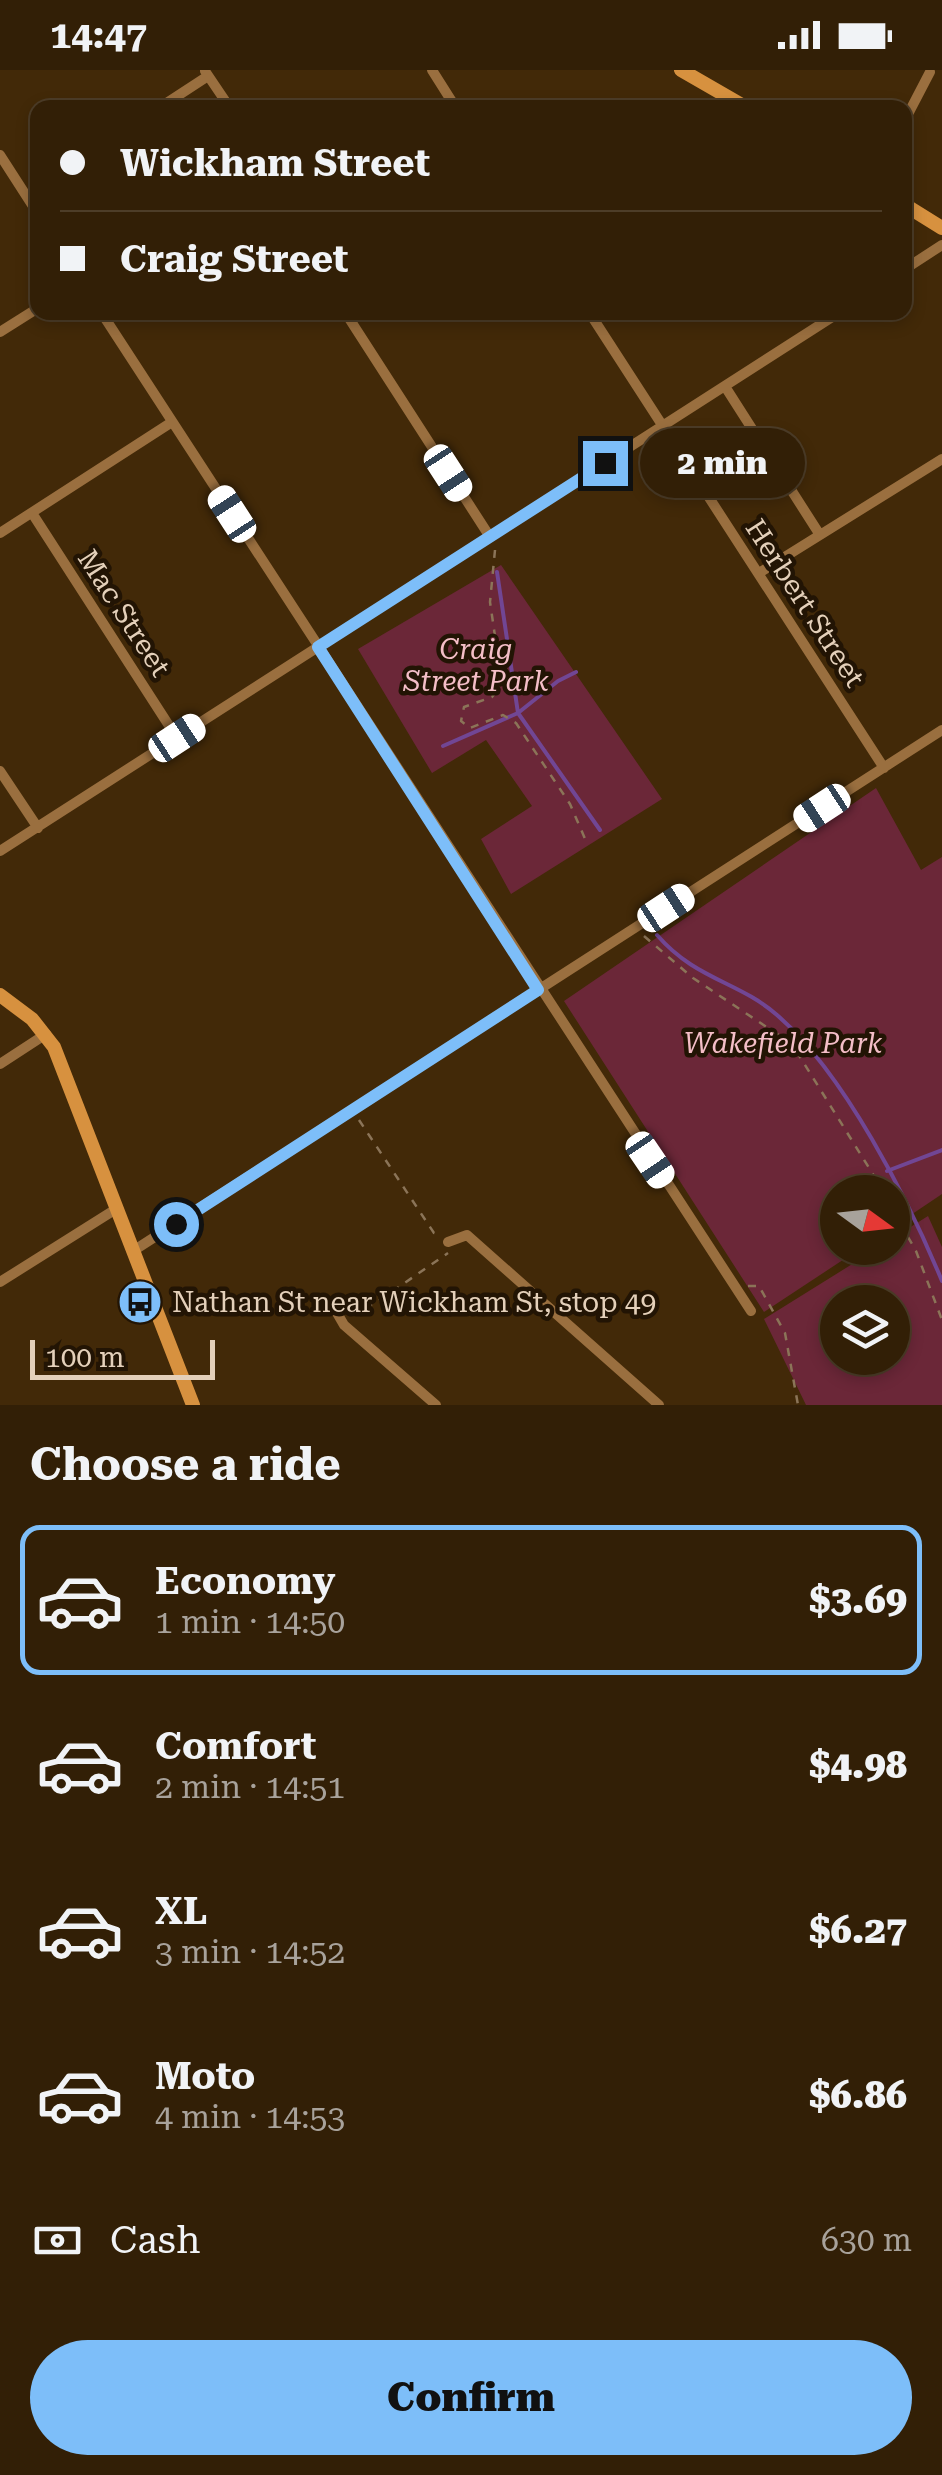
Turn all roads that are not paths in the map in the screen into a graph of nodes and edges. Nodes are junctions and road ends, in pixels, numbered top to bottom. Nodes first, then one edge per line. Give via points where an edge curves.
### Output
1 (432, 70) edge
2 (681, 70) edge
3 (930, 72) edge
4 (206, 73) edge
5 (169, 100) edge
6 (225, 100) edge
7 (451, 100) edge
8 (734, 100) edge
9 (912, 107) edge
10 (0, 155) edge
11 (30, 202) edge
12 (912, 209) edge
13 (942, 228) edge
14 (942, 245) edge
15 (912, 264) edge
16 (30, 313) edge
17 (106, 320) edge
18 (350, 320) edge
19 (593, 320) edge
20 (828, 320) edge
21 (0, 332) edge
22 (726, 388) junction
23 (172, 422) junction
24 (663, 426) junction
25 (942, 458) edge
26 (32, 512) junction
27 (0, 534) edge
28 (820, 535) junction
29 (490, 537) junction
30 (759, 573) junction
31 (318, 647) junction
32 (942, 730) edge
33 (177, 738) junction
34 (884, 768) junction
35 (0, 770) edge
36 (38, 828) junction
37 (0, 851) edge
38 (538, 990) junction
39 (0, 995) edge
40 (46, 1034) junction
41 (0, 1064) edge
42 (116, 1209) junction
43 (448, 1242) road end
44 (132, 1252) junction
45 (0, 1282) edge
46 (334, 1306) dead end
47 (751, 1312) dead end
48 (192, 1405) edge
49 (436, 1405) edge
50 (659, 1405) edge

1 - 7 street
2 - 8 street
3 - 9 street
4 - 5 street
4 - 6 street
10 - 11 street
12 - 13 street
14 - 15 street
16 - 21 street
17 - 23 street
18 - 29 street
19 - 24 street, Herbert Street
20 - 22 street
22 - 24 street
22 - 28 street
23 - 26 street
23 - 31 street
24 - 29 street
24 - 30 street, Herbert Street
25 - 28 street
26 - 27 street
26 - 33 street, Mac Street
28 - 30 street
29 - 31 street
30 - 34 street, Herbert Street
31 - 33 street
31 - 38 street
32 - 34 street
33 - 36 street
34 - 38 street
35 - 36 street
36 - 37 street
38 - 44 street
38 - 47 street
39 - 40 street
40 - 41 street
40 - 42 street
42 - 44 street
42 - 45 street
43 - 50 street via 467,1235
44 - 48 street
46 - 49 street

